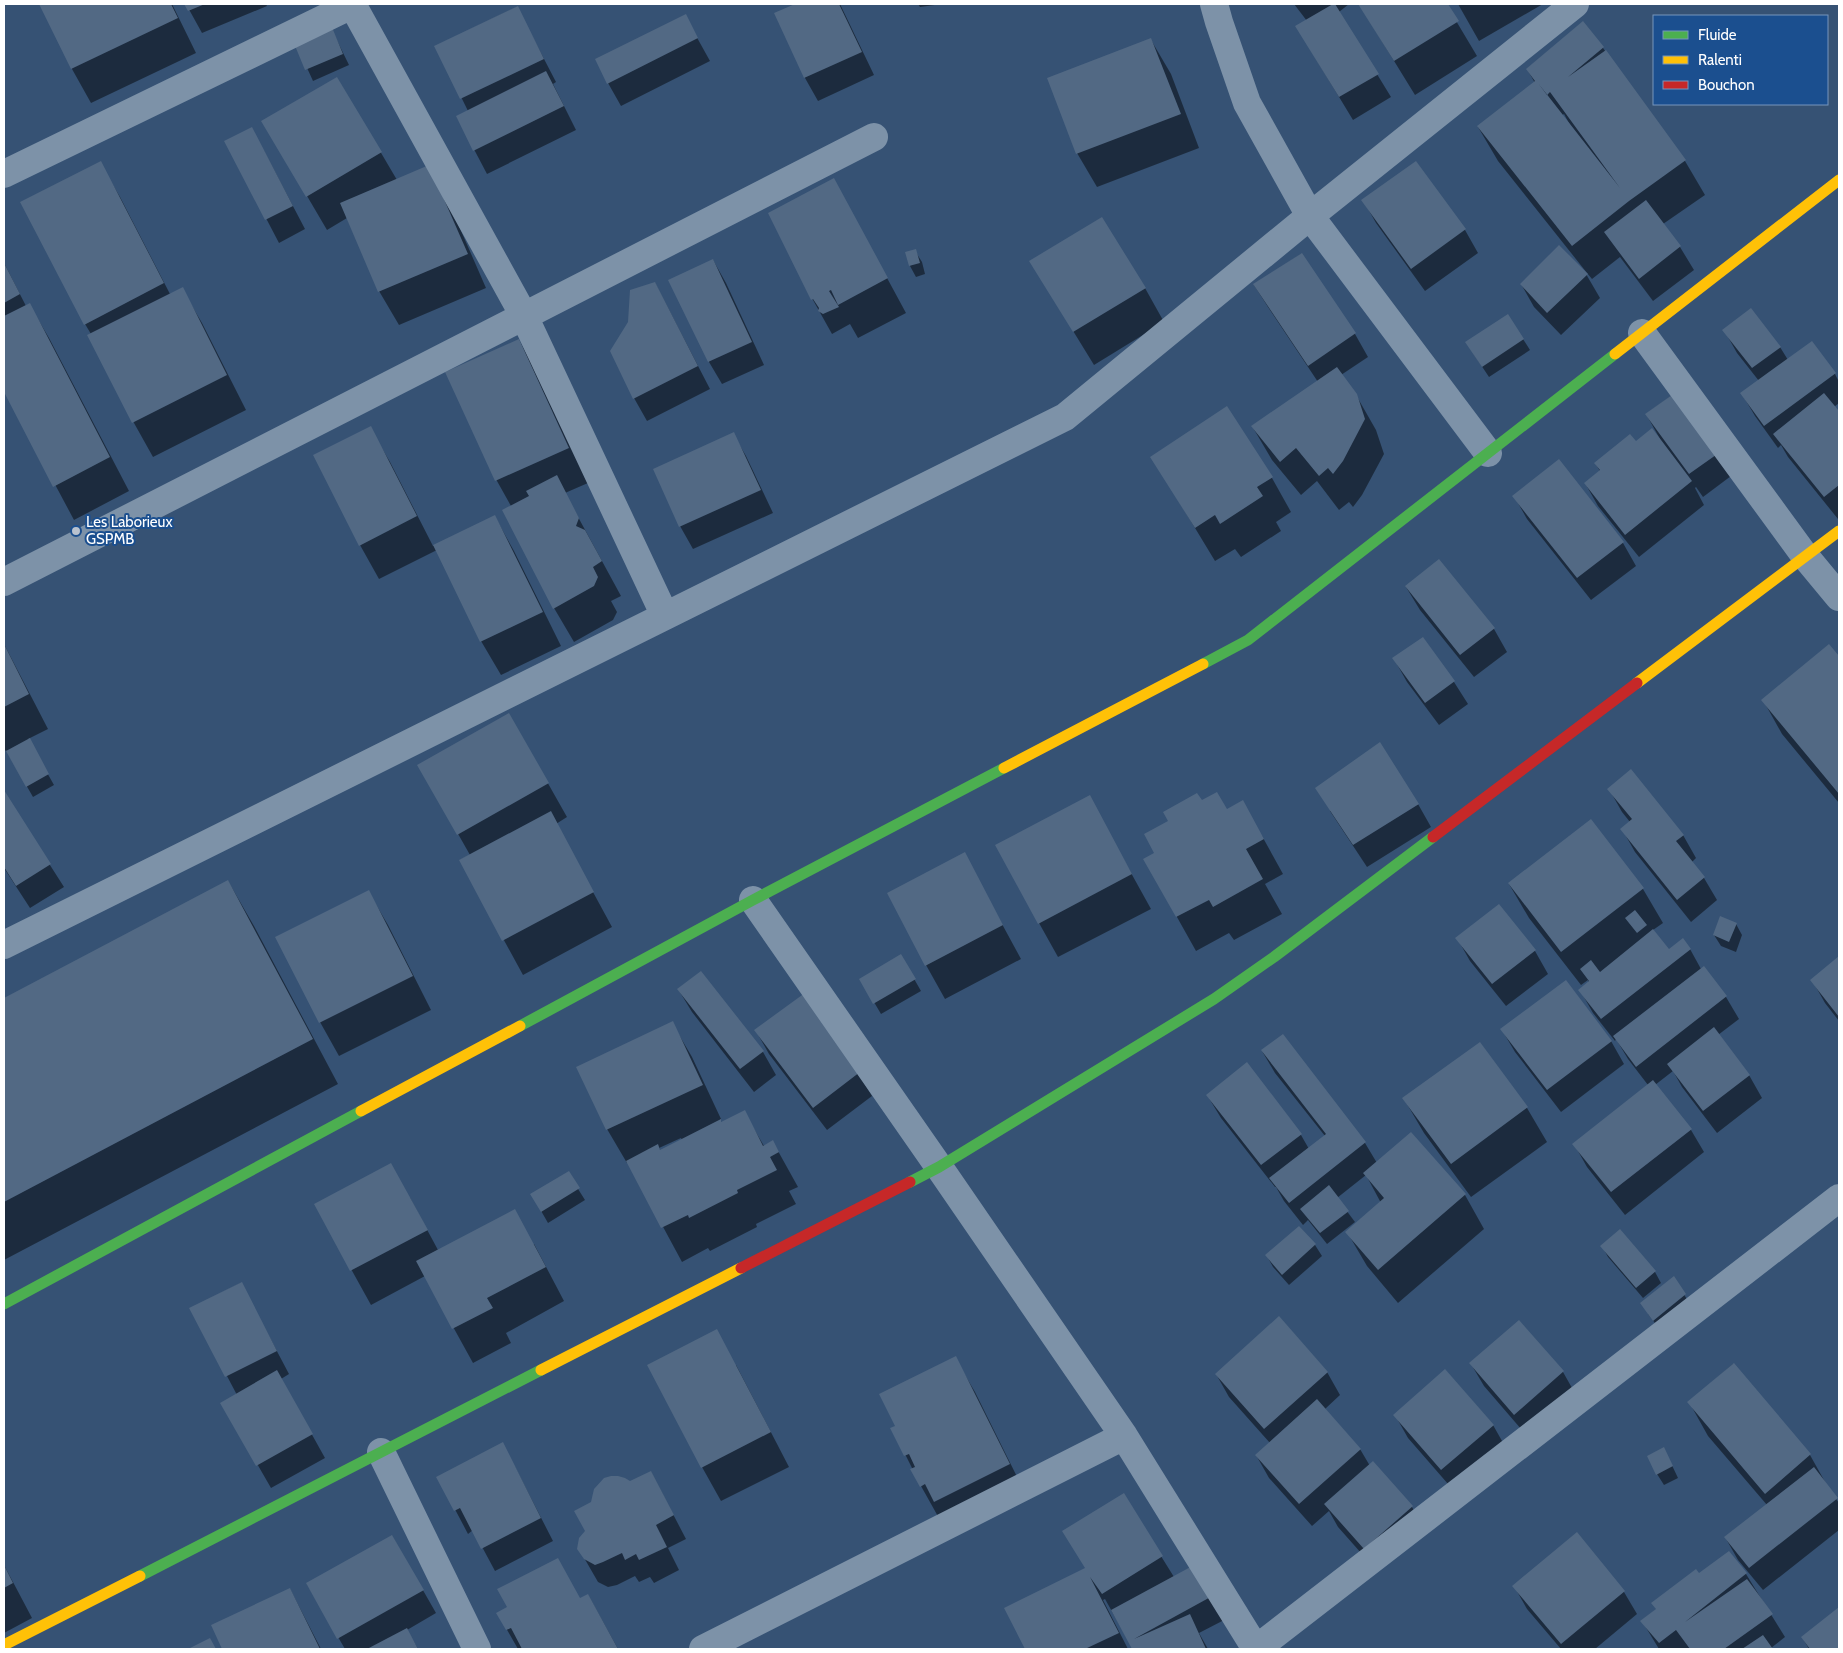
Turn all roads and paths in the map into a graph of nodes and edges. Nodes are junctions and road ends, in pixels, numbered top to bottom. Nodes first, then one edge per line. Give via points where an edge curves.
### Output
1 (353, 4) edge
2 (1214, 4) edge
3 (1575, 4) edge
4 (874, 137) dead end
5 (4, 174) edge
6 (1839, 180) edge
7 (1310, 216) junction
8 (524, 316) junction
9 (1642, 333) junction
10 (1488, 453) junction
11 (1839, 530) edge
12 (1805, 556) junction
13 (4, 582) edge
14 (1839, 597) edge
15 (665, 616) junction
16 (752, 900) junction
17 (4, 945) edge
18 (939, 1167) junction
19 (1839, 1198) edge
20 (4, 1304) edge
21 (1124, 1436) junction
22 (381, 1452) junction
23 (4, 1645) edge
24 (477, 1649) edge
25 (703, 1649) edge
26 (1256, 1649) edge

1 - 5 street
1 - 8 street
2 - 7 street via 1248,103
3 - 7 street
4 - 8 street
6 - 9 main road
7 - 10 street
7 - 15 street via 1064,417
8 - 13 street
8 - 15 street
9 - 10 main road
9 - 12 street
10 - 16 main road via 1248,640
11 - 12 main road
12 - 14 street
12 - 18 main road via 1259,968 1214,999
15 - 17 street
16 - 18 street
16 - 20 main road
18 - 21 street
18 - 22 main road
19 - 26 street
21 - 25 street
21 - 26 street
22 - 23 main road
22 - 24 street

